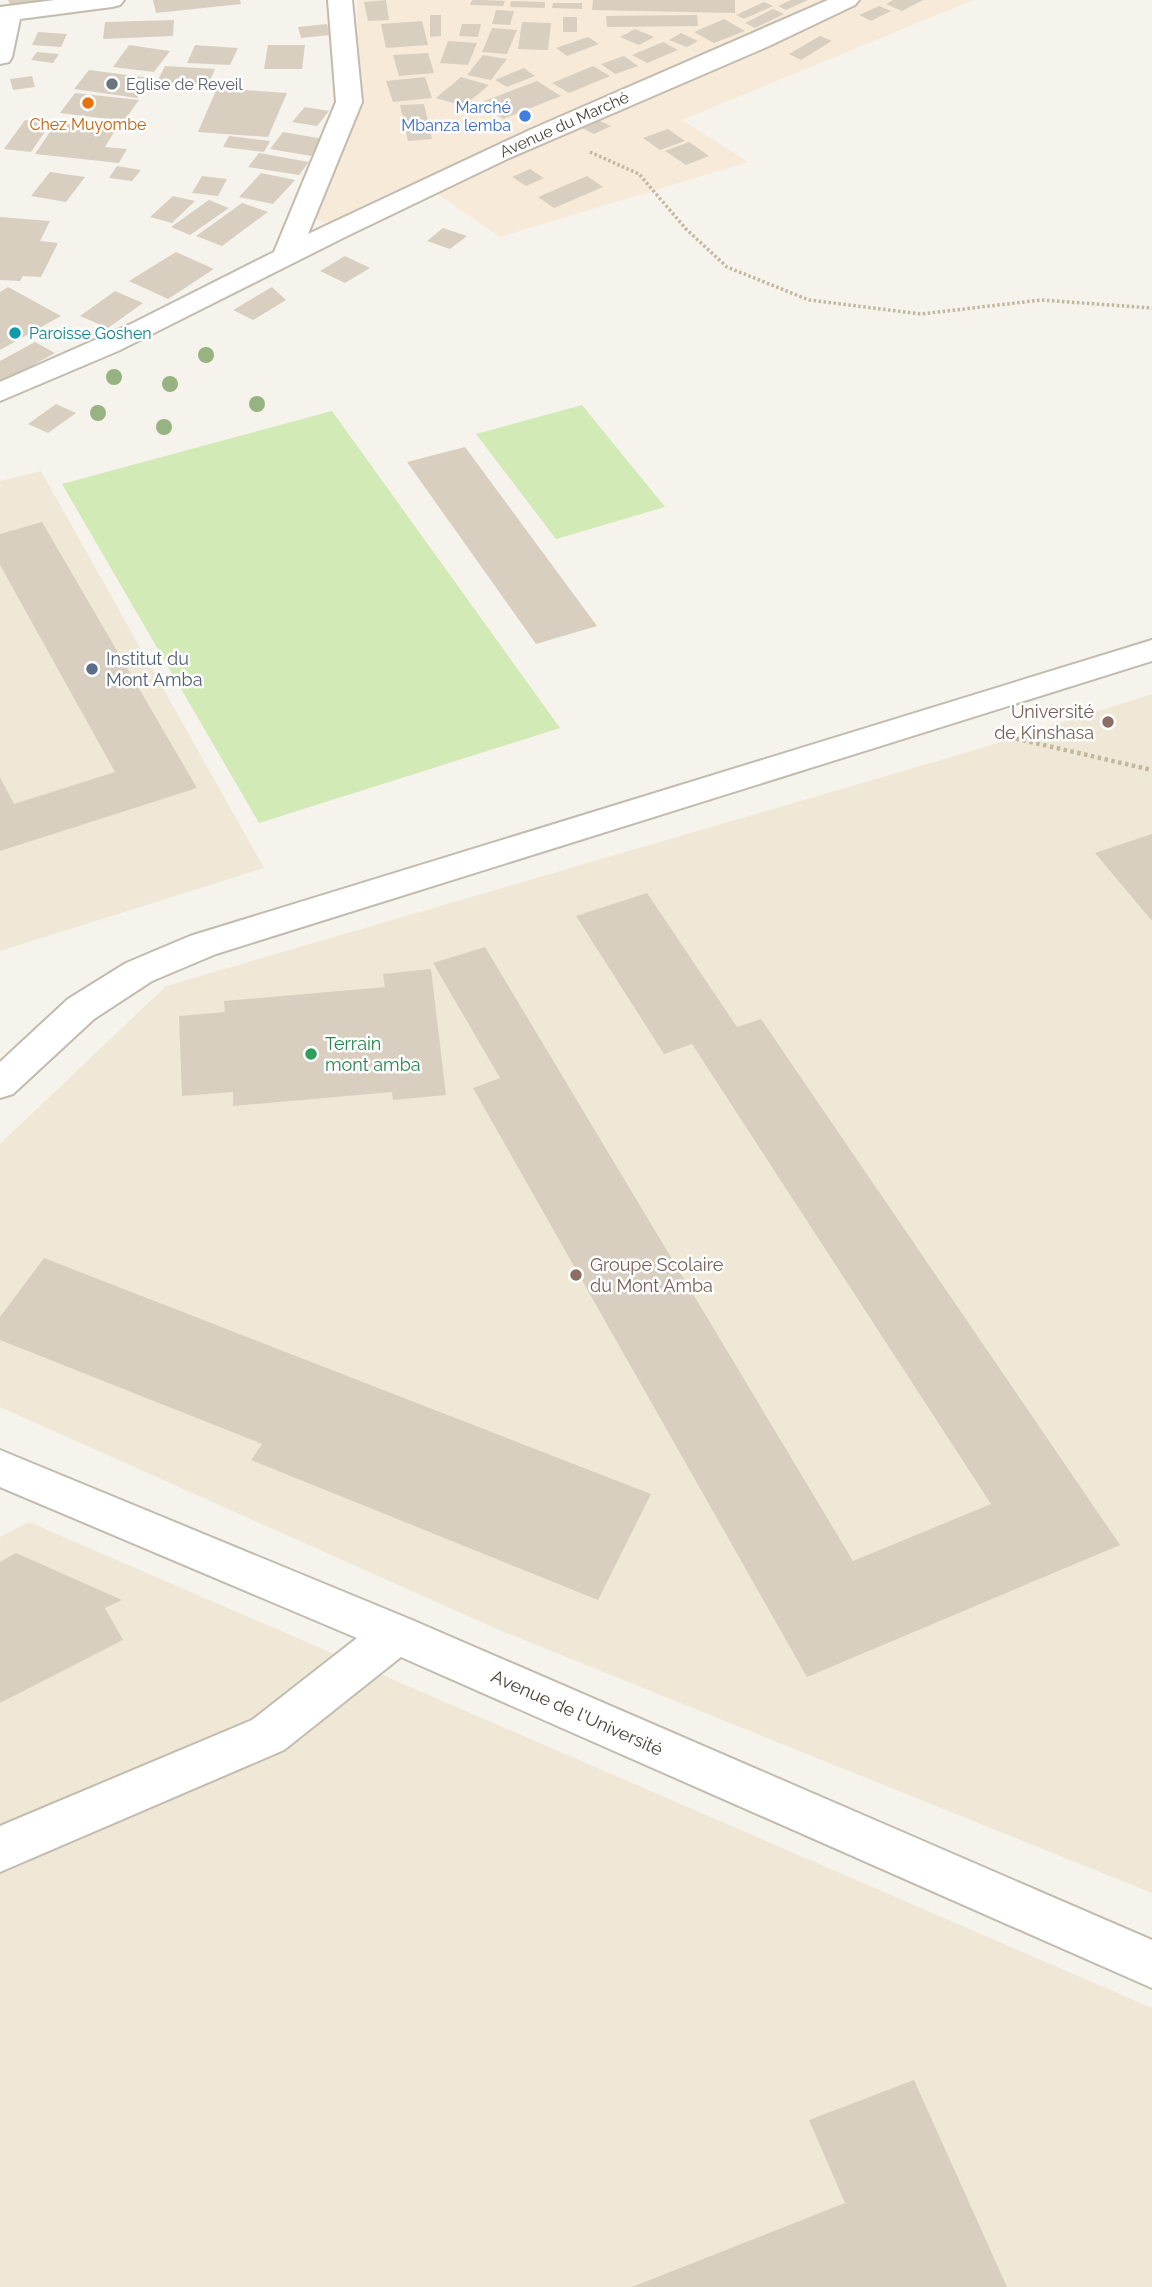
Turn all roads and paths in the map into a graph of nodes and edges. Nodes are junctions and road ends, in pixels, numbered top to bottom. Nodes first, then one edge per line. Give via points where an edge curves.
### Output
1 (112, 0) edge
2 (340, 0) edge
3 (847, 0) edge
4 (5, 14) edge
5 (0, 57) edge
6 (534, 138) junction
7 (285, 257) junction
8 (1152, 308) edge
9 (0, 392) edge
10 (1152, 650) edge
11 (933, 719) junction
12 (1152, 770) edge
13 (0, 1084) edge
14 (0, 1468) edge
15 (396, 1634) junction
16 (0, 1849) edge
17 (1152, 1964) edge

1 - 4 street
2 - 7 street via 349,102
3 - 6 street, Avenue du Marché via 772,37
4 - 5 street
6 - 7 street, Avenue du Marché
6 - 8 path via 591,153 639,174 686,229 727,267 809,300 921,314 1041,300
7 - 9 street, Avenue du Marché via 78,362
10 - 11 street
11 - 12 path
11 - 13 street via 203,945 139,972 81,1009
14 - 15 street, Avenue de l'Université
15 - 16 street via 268,1735
15 - 17 street, Avenue de l'Université

